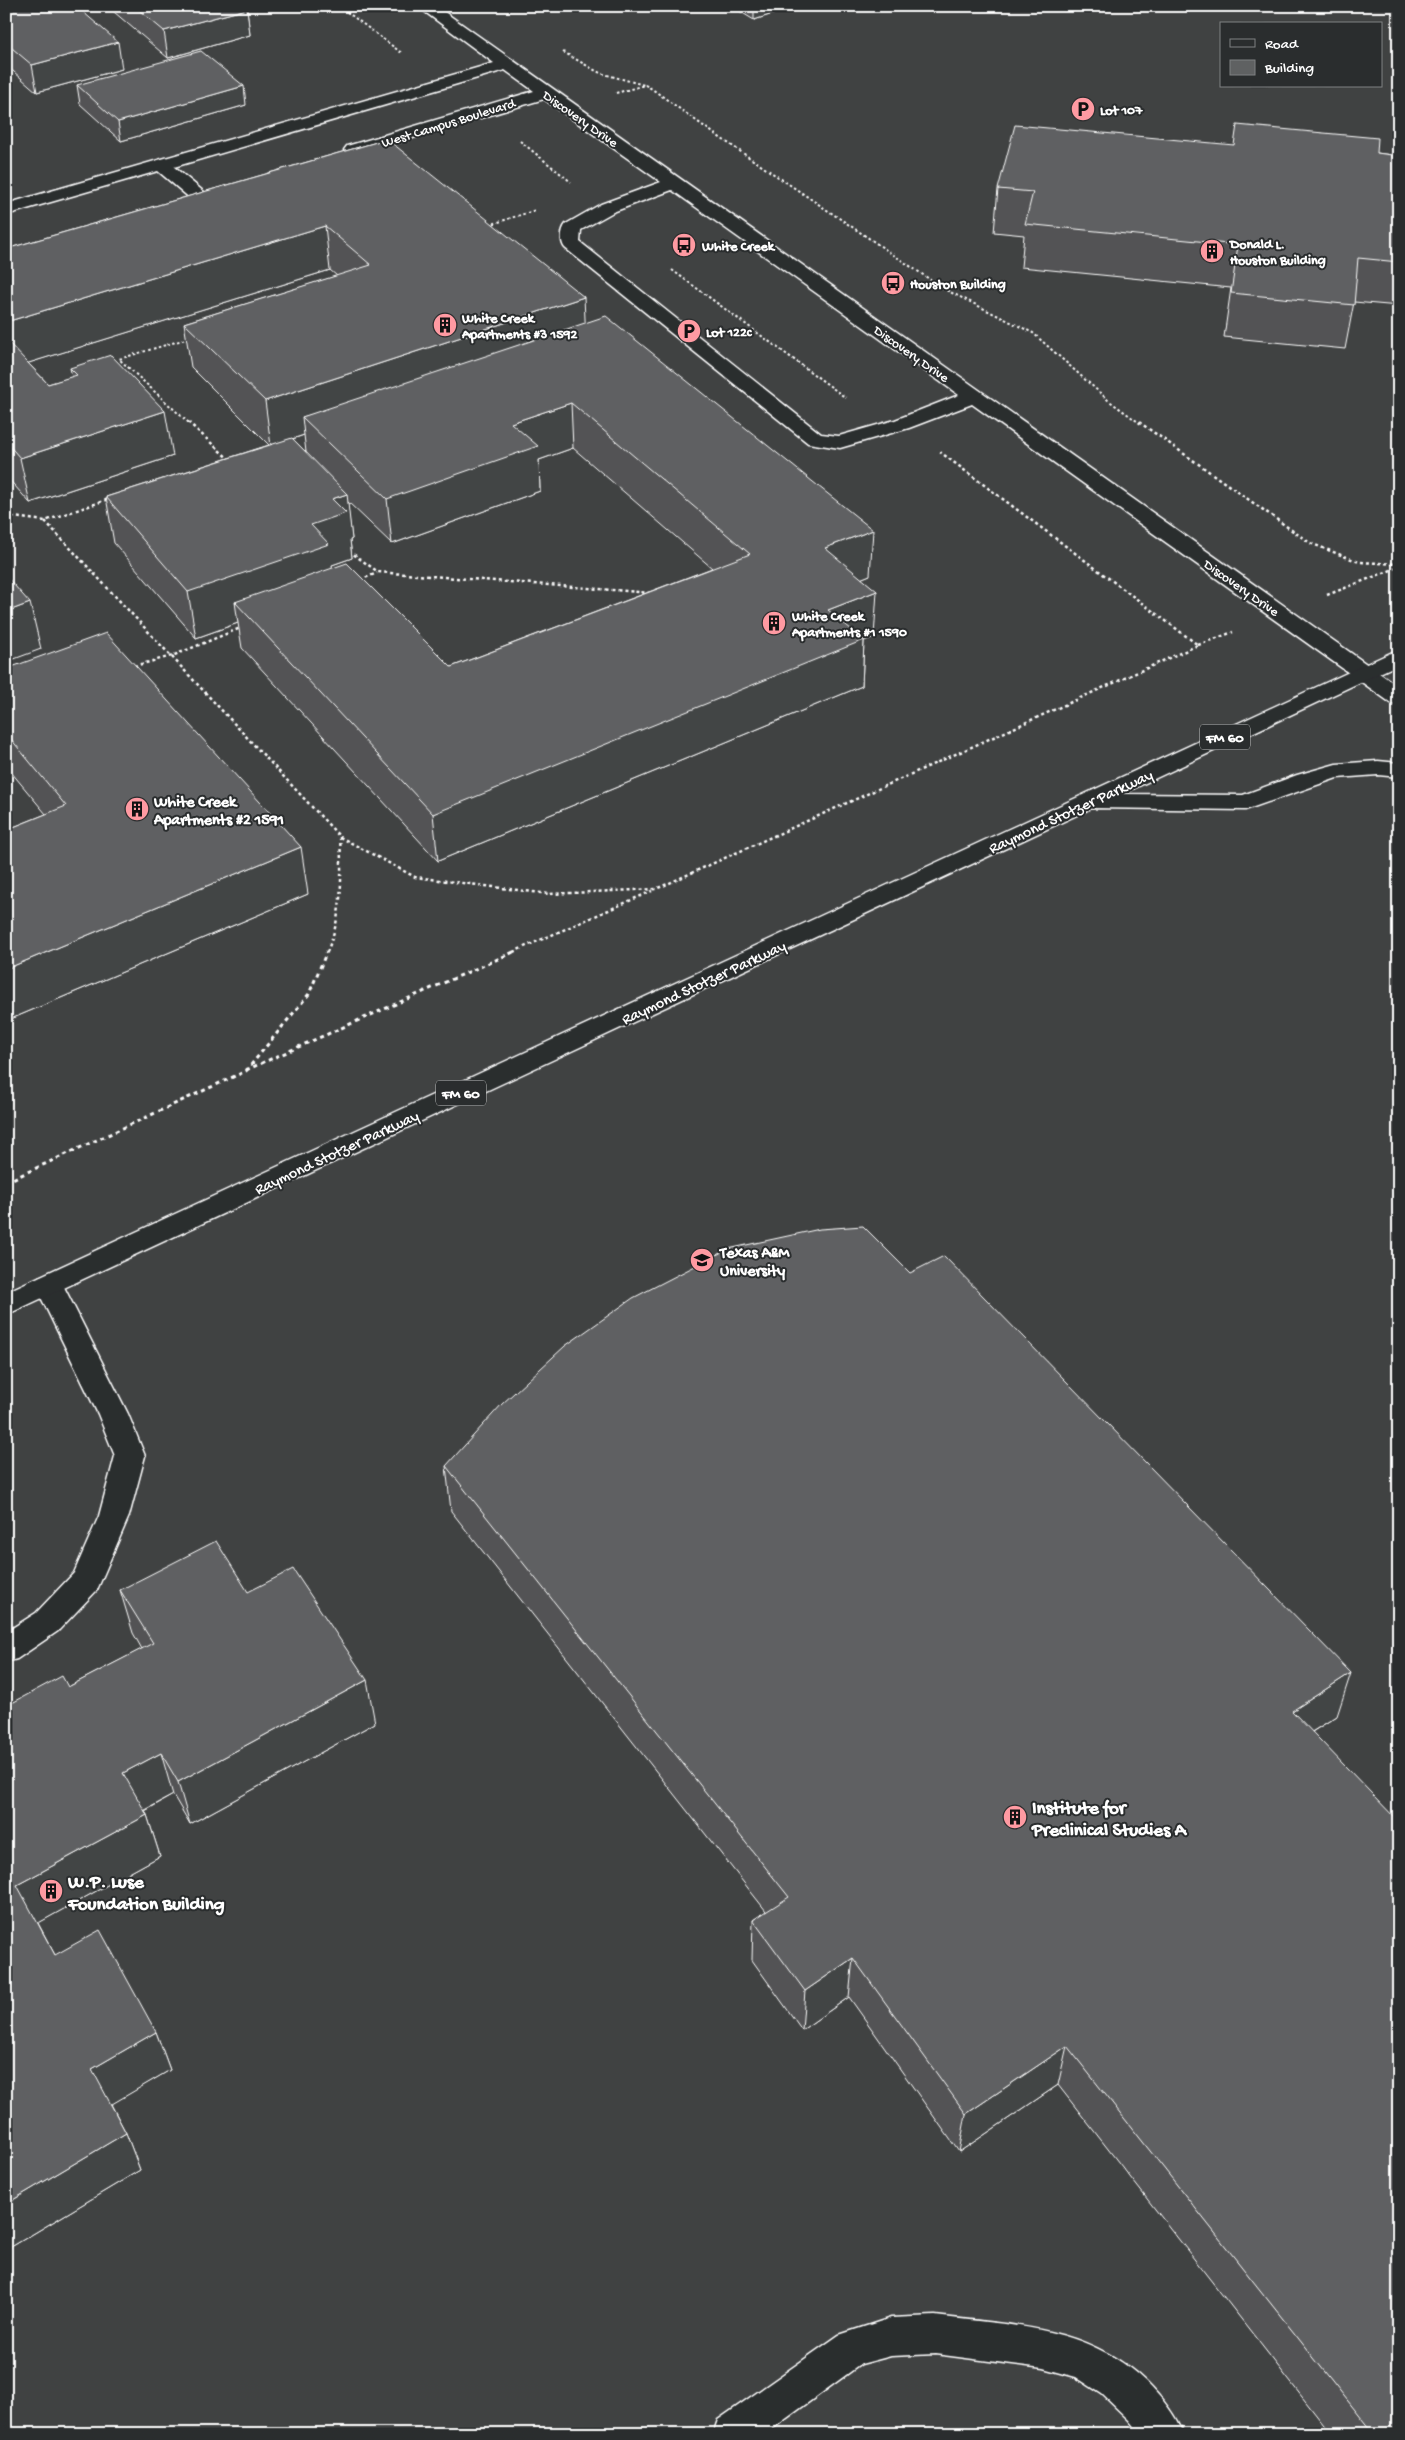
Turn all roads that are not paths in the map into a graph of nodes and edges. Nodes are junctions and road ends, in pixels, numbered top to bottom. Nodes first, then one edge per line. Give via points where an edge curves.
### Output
1 (426, 6) edge
2 (506, 65) junction
3 (545, 93) junction
4 (340, 154) edge
5 (161, 165) junction
6 (673, 183) junction
7 (216, 190) edge
8 (198, 196) junction
9 (179, 202) edge
10 (6, 210) edge
11 (973, 396) junction
12 (1399, 656) edge
13 (1362, 673) junction
14 (1399, 698) edge
15 (1399, 770) edge
16 (1088, 801) junction
17 (49, 1285) junction
18 (6, 1304) edge
19 (6, 1649) edge
20 (732, 2434) edge
21 (1164, 2434) edge

1 - 2 street, Discovery Drive
2 - 3 street, Discovery Drive
2 - 5 street
3 - 4 street, West Campus Boulevard
3 - 6 street, Discovery Drive
5 - 8 street
5 - 10 street
6 - 11 street, Discovery Drive
6 - 11 street via 606,208 572,228 571,244 815,439 840,442 902,424
7 - 8 street
8 - 9 street
11 - 13 street, Discovery Drive
12 - 13 street, Raymond Stotzer Parkway / FM 60
13 - 14 street, Discovery Drive
13 - 16 street, Raymond Stotzer Parkway / FM 60
15 - 16 street via 1378,768 1336,772 1245,803
16 - 17 street, Raymond Stotzer Parkway / FM 60
17 - 18 street, Raymond Stotzer Parkway / FM 60
17 - 19 street via 113,1414 130,1456 114,1516 86,1582 46,1622
20 - 21 street via 852,2348 891,2337 935,2335 1043,2349 1084,2360 1116,2380 1143,2406

